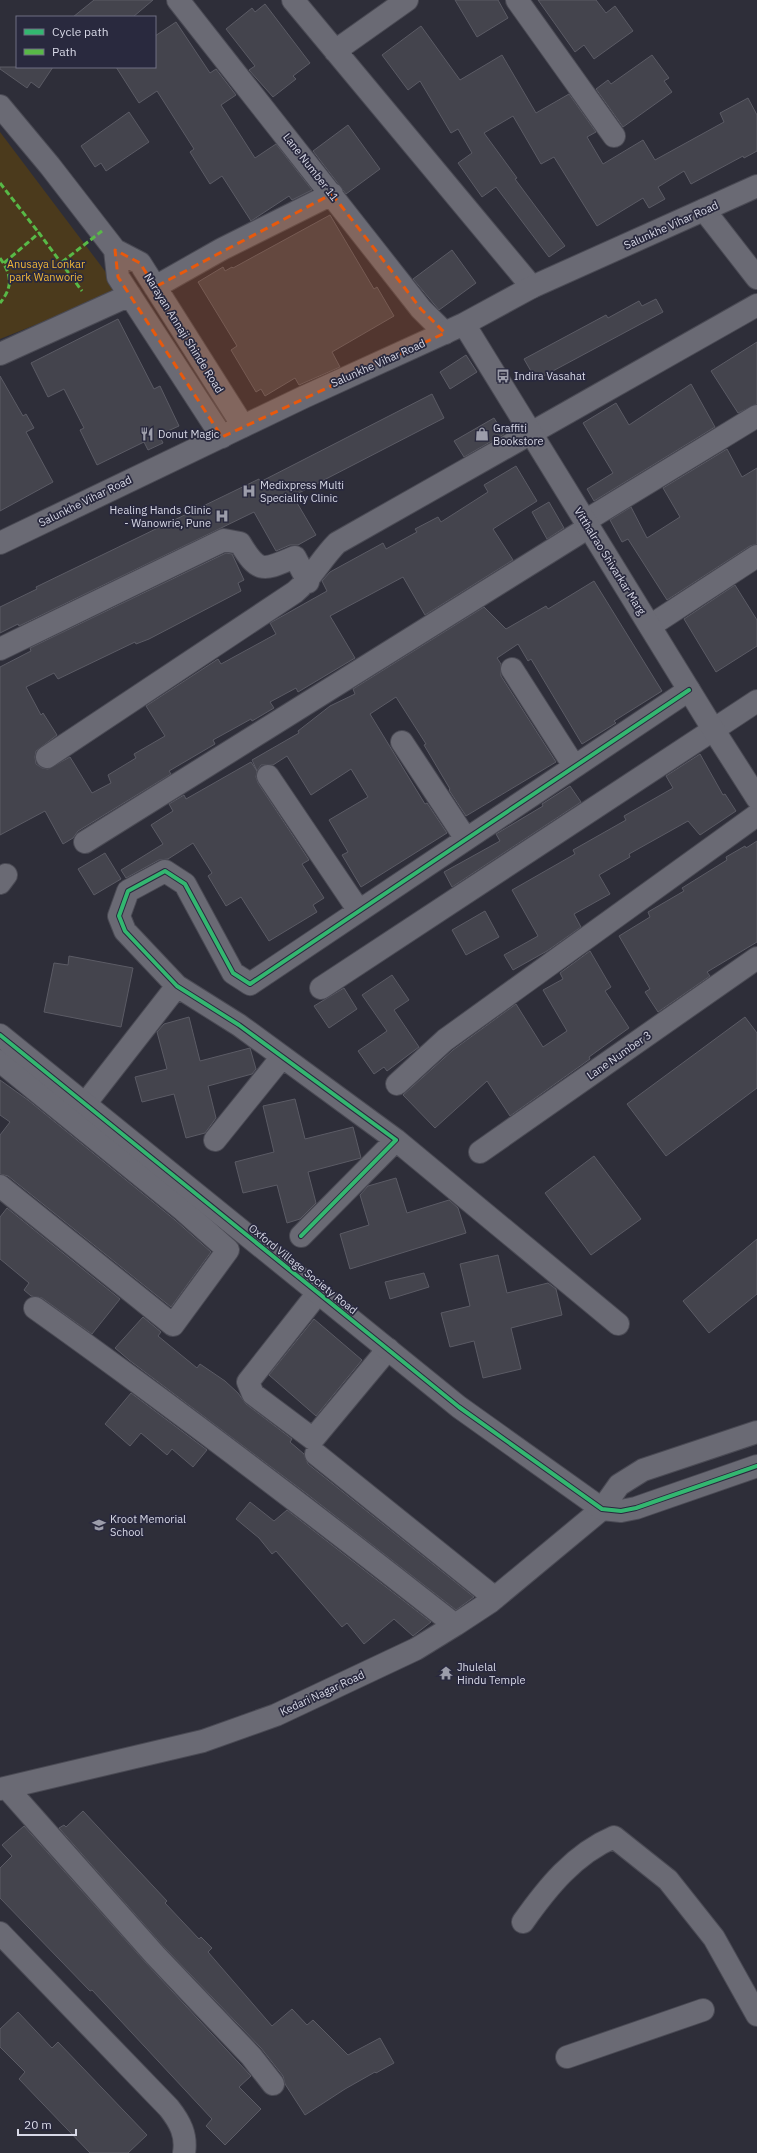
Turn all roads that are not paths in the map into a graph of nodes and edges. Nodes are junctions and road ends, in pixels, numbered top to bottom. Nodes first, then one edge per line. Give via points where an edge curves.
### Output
1 (178, 0) edge
2 (293, 0) edge
3 (407, 0) edge
4 (516, 0) edge
5 (335, 51) junction
6 (0, 106) edge
7 (614, 136) dead end
8 (756, 189) edge
9 (332, 194) junction
10 (704, 210) junction
11 (115, 250) junction
12 (757, 278) edge
13 (156, 287) junction
14 (532, 287) junction
15 (130, 295) junction
16 (757, 305) edge
17 (455, 328) junction
18 (0, 354) edge
19 (757, 416) edge
20 (243, 426) junction
21 (532, 434) junction
22 (222, 437) junction
23 (587, 524) junction
24 (0, 543) edge
25 (757, 556) edge
26 (308, 582) junction
27 (650, 626) junction
28 (0, 649) edge
29 (512, 669) dead end
30 (689, 690) junction
31 (757, 701) edge
32 (713, 729) junction
33 (402, 742) dead end
34 (47, 757) dead end
35 (574, 766) junction
36 (268, 776) dead end
37 (757, 798) edge
38 (757, 815) edge
39 (466, 839) junction
40 (85, 842) dead end
41 (359, 911) junction
42 (757, 958) edge
43 (177, 986) junction
44 (321, 988) dead end
45 (0, 1035) edge
46 (282, 1057) junction
47 (0, 1061) edge
48 (397, 1084) dead end
49 (85, 1104) junction
50 (215, 1140) dead end
51 (396, 1140) junction
52 (480, 1152) dead end
53 (0, 1186) edge
54 (242, 1231) junction
55 (301, 1236) dead end
56 (228, 1250) junction
57 (318, 1293) junction
58 (35, 1308) dead end
59 (618, 1324) dead end
60 (388, 1349) junction
61 (757, 1432) edge
62 (316, 1454) dead end
63 (757, 1466) edge
64 (602, 1509) junction
65 (495, 1598) junction
66 (455, 1625) junction
67 (3, 1789) edge
68 (523, 1922) dead end
69 (0, 1933) edge
70 (703, 2010) dead end
71 (757, 2015) edge
72 (567, 2056) dead end
73 (274, 2084) dead end
74 (184, 2153) edge

1 - 9 street, Lane Number 11
2 - 5 street
3 - 5 street
4 - 7 street
5 - 14 street
6 - 11 street, Narayan Annaji Shinde Road
8 - 10 street, Salunkhe Vihar Road
9 - 13 street via 222,249
9 - 17 street, Lane Number 11 via 421,309
10 - 12 street
10 - 14 street, Salunkhe Vihar Road
11 - 13 street, Narayan Annaji Shinde Road via 140,263
11 - 15 street, Narayan Annaji Shinde Road via 118,277
13 - 20 street, Narayan Annaji Shinde Road
14 - 17 street, Salunkhe Vihar Road
15 - 18 street
15 - 22 street, Narayan Annaji Shinde Road
16 - 21 street
17 - 20 street, Salunkhe Vihar Road
17 - 21 street, Vitthalrao Shivarkar Marg
19 - 23 street
20 - 22 street, Salunkhe Vihar Road
21 - 23 street, Vitthalrao Shivarkar Marg
21 - 26 street via 336,543 324,556
22 - 24 street, Salunkhe Vihar Road
23 - 27 street, Vitthalrao Shivarkar Marg
23 - 40 street
25 - 27 street
26 - 28 street via 295,556 268,568 261,567 250,560 240,543 224,540
26 - 34 street via 279,604
27 - 30 street, Vitthalrao Shivarkar Marg
29 - 35 street
30 - 32 street, Vitthalrao Shivarkar Marg
30 - 35 street
31 - 32 street
32 - 37 street, Vitthalrao Shivarkar Marg
32 - 44 street
33 - 39 street
35 - 39 street
36 - 41 street
38 - 48 street via 445,1040
39 - 41 street
41 - 43 street via 250,984 234,973 185,884 166,871 128,891 119,916 125,931
42 - 52 street, Lane Number 3
43 - 46 street via 239,1025
43 - 49 street
45 - 49 street, Oxford Village Society Road
46 - 50 street
46 - 51 street
47 - 56 street via 183,1210
49 - 54 street, Oxford Village Society Road
51 - 55 street
51 - 59 street
53 - 56 street via 173,1324
54 - 56 street
54 - 57 street, Oxford Village Society Road
57 - 60 street, Oxford Village Society Road
57 - 60 street via 248,1382 253,1394 313,1440
58 - 66 street via 343,1536
60 - 64 street, Oxford Village Society Road via 459,1407
61 - 64 street, Kedari Nagar Road via 643,1470 619,1485
62 - 65 street
63 - 64 street via 632,1509
64 - 65 street, Kedari Nagar Road
65 - 66 street, Kedari Nagar Road
66 - 67 street, Kedari Nagar Road via 416,1649 276,1715 203,1741
67 - 73 street via 154,1955 251,2056
68 - 71 street via 546,1890 573,1863 602,1842 614,1837 668,1880 714,1938
69 - 74 street via 169,2108 180,2122 185,2136
70 - 72 street

